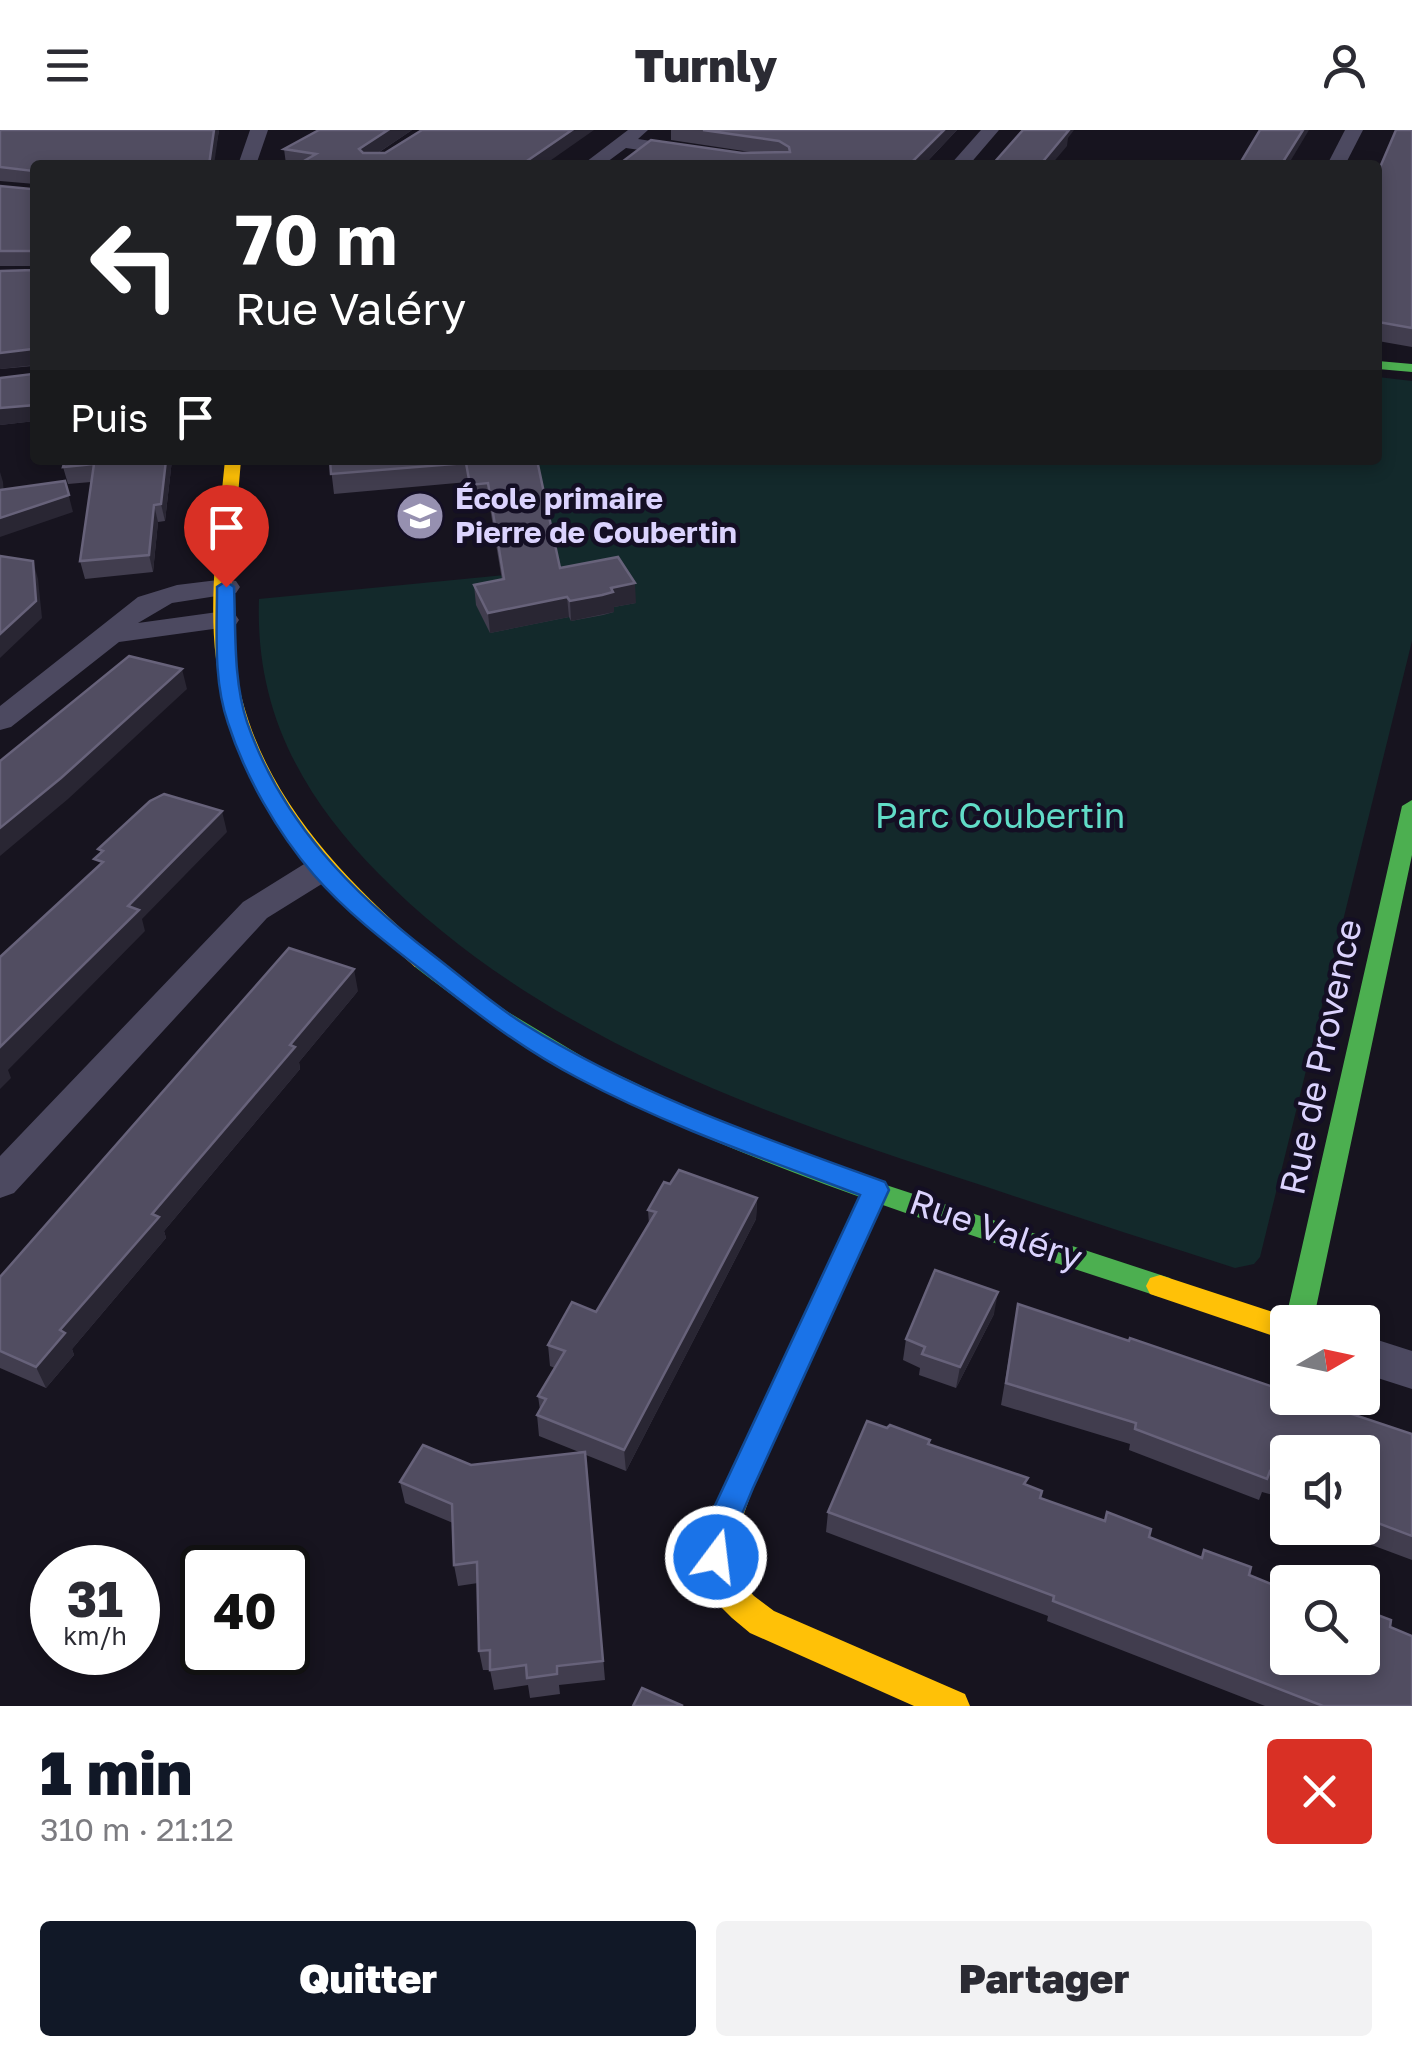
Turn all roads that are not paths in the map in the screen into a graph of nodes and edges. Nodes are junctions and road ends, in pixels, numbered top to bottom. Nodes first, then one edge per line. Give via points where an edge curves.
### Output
1 (258, 130) edge
2 (639, 130) edge
3 (990, 130) edge
4 (1354, 130) edge
5 (623, 142) junction
6 (249, 160) edge
7 (599, 160) edge
8 (744, 160) edge
9 (963, 160) edge
10 (1339, 160) edge
11 (1382, 366) edge
12 (1412, 368) edge
13 (233, 465) edge
14 (226, 587) junction
15 (224, 620) junction
16 (111, 635) junction
17 (0, 722) edge
18 (1412, 806) edge
19 (321, 869) junction
20 (0, 1182) edge
21 (875, 1190) junction
22 (1303, 1305) edge
23 (1270, 1323) edge
24 (1380, 1360) edge
25 (1412, 1370) edge
26 (953, 1706) edge

1 - 6 street
2 - 5 street
3 - 9 street
4 - 10 street
5 - 7 street
5 - 8 street
11 - 12 street
13 - 14 street, Rue Valéry
14 - 15 street, Rue Valéry
14 - 16 street via 144,602
15 - 16 street
15 - 19 street, Rue Valéry via 236,720 270,794
16 - 17 street
18 - 22 street, Rue de Provence
19 - 20 street via 255,910
19 - 21 street, Rue Valéry via 437,974 587,1072 708,1128
21 - 23 street, Rue Valéry
21 - 26 street via 719,1531 716,1557 722,1584 739,1608
24 - 25 street

